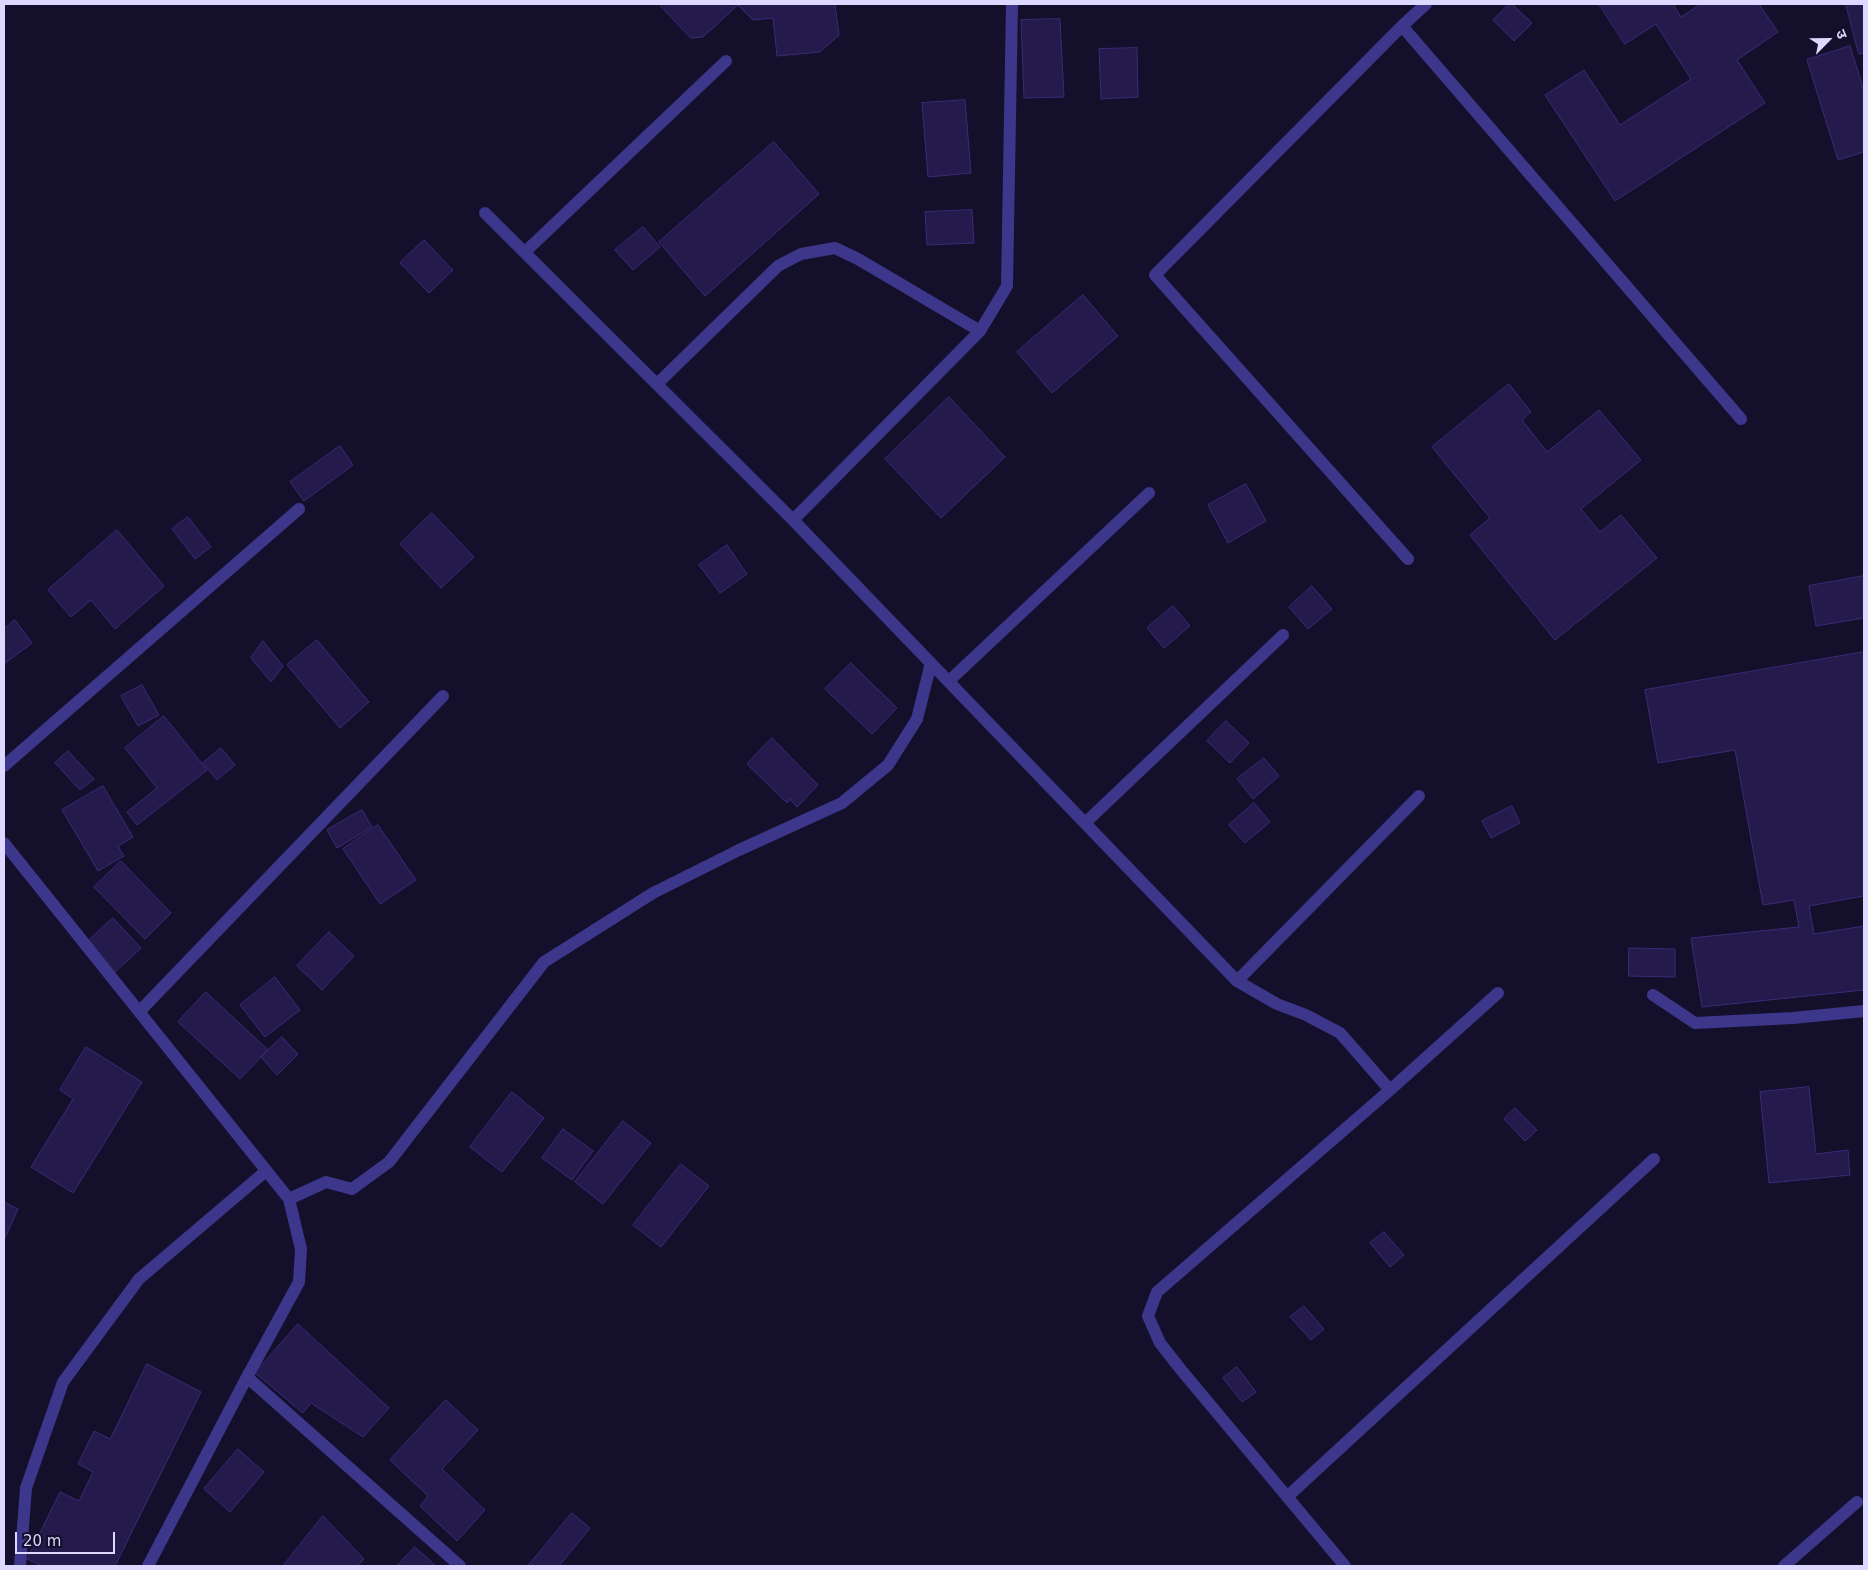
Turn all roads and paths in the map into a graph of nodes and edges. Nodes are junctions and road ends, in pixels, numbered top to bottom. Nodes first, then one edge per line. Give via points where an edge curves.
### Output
1 (1012, 4) edge
2 (1426, 4) edge
3 (1402, 26) junction
4 (726, 61) dead end
5 (486, 213) dead end
6 (525, 252) junction
7 (980, 331) junction
8 (657, 384) junction
9 (1741, 419) dead end
10 (1149, 493) dead end
11 (299, 509) dead end
12 (793, 520) junction
13 (1408, 559) dead end
14 (1283, 635) dead end
15 (931, 663) junction
16 (949, 681) junction
17 (443, 696) dead end
18 (4, 766) edge
19 (1420, 796) dead end
20 (1085, 823) junction
21 (4, 843) edge
22 (1237, 981) junction
23 (1498, 994) dead end
24 (1653, 995) dead end
25 (139, 1012) junction
26 (1864, 1012) edge
27 (1390, 1090) junction
28 (1654, 1159) dead end
29 (266, 1171) junction
30 (289, 1199) junction
31 (247, 1377) junction
32 (1287, 1497) junction
33 (1857, 1502) dead end
34 (22, 1565) edge
35 (148, 1566) edge
36 (460, 1566) edge
37 (1345, 1566) edge
38 (1784, 1566) edge

1 - 7 street via 1007,286
2 - 3 street
3 - 9 street
3 - 13 street via 1155,275
4 - 6 street
5 - 6 street
6 - 8 street
7 - 8 street via 835,248 801,254 778,266
7 - 12 street
8 - 12 street
10 - 16 street
11 - 18 street
12 - 15 street
14 - 20 street
15 - 16 street
15 - 30 street via 917,720 888,765 842,803 653,893 544,962 389,1162 352,1188 326,1182
16 - 20 street
17 - 25 street
19 - 22 street
20 - 22 street
21 - 25 street
22 - 27 street via 1277,1004 1340,1033
23 - 27 street
24 - 26 street via 1695,1023
25 - 29 street
27 - 32 street via 1157,1292 1148,1316 1160,1343
28 - 32 street
29 - 30 street
29 - 34 street via 139,1279 63,1382 26,1488
30 - 31 street via 301,1249 299,1282
31 - 35 street
31 - 36 street
32 - 37 street
33 - 38 street

